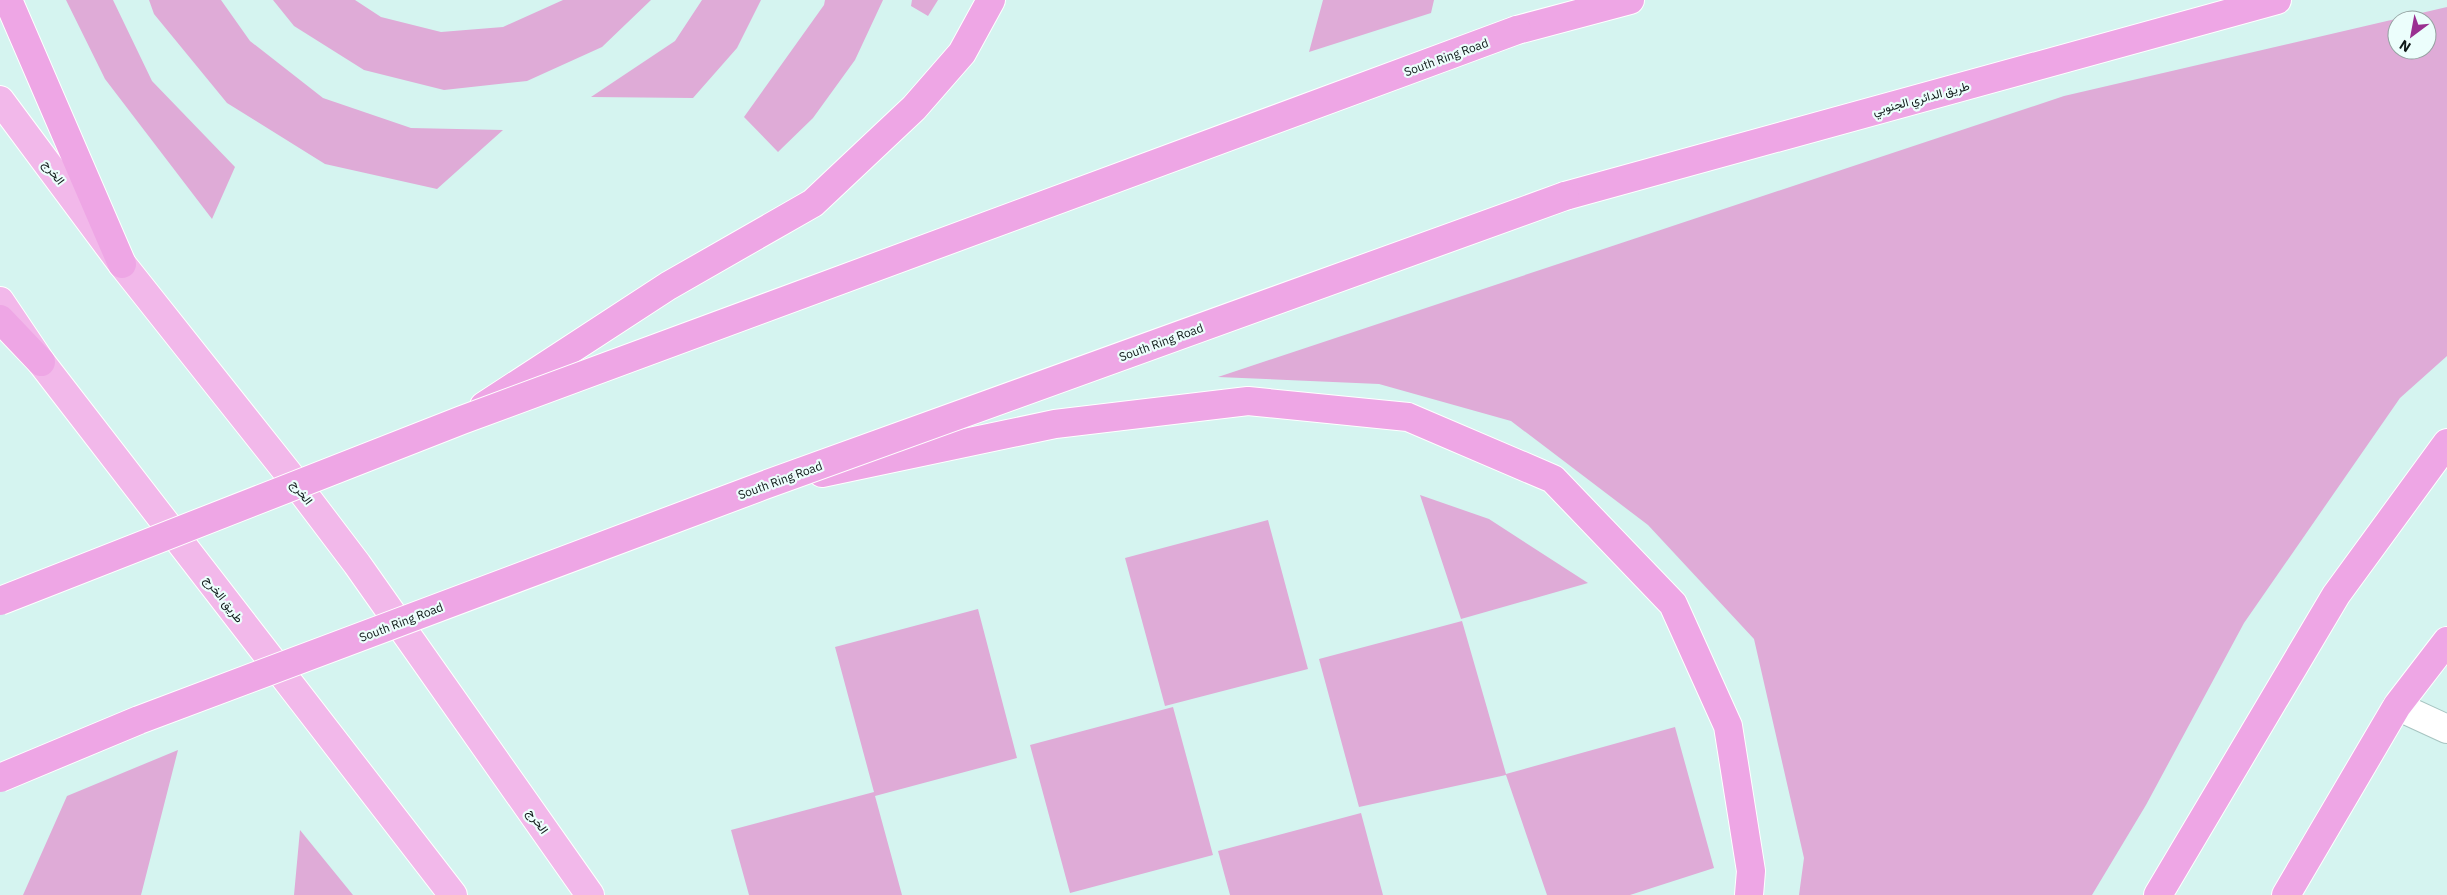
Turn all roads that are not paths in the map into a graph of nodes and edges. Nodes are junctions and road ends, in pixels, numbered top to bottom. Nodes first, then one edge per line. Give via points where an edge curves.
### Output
1 (8, 0) edge
2 (991, 0) edge
3 (1630, 0) edge
4 (2277, 0) edge
5 (0, 100) edge
6 (1566, 196) joint
7 (122, 264) junction
8 (0, 301) edge
9 (0, 319) edge
10 (41, 362) junction
11 (462, 420) junction
12 (2447, 443) edge
13 (762, 486) junction
14 (0, 601) edge
15 (2447, 641) edge
16 (2397, 706) junction
17 (2447, 729) edge
18 (0, 778) edge
19 (453, 895) edge
20 (590, 895) edge
21 (1748, 895) edge
22 (2158, 895) edge
23 (2286, 895) edge

1 - 7 highway
2 - 11 highway, bridge via 962,53 914,108 813,203 668,286
3 - 11 highway, South Ring Road, bridge via 1517,30
4 - 6 highway, طريق الدائري الجنوبي
5 - 7 highway, الخرج
6 - 13 highway, South Ring Road, bridge
7 - 20 highway, الخرج via 357,564
8 - 10 highway, طريق الخرج
9 - 10 highway
10 - 19 highway, طريق الخرج
11 - 14 highway, South Ring Road, bridge
12 - 22 highway via 2336,595
13 - 18 highway, South Ring Road, bridge via 139,720
13 - 21 highway, bridge via 1055,424 1248,401 1408,417 1553,480 1673,604 1728,726 1751,872
15 - 16 highway
16 - 17 street
16 - 23 highway

